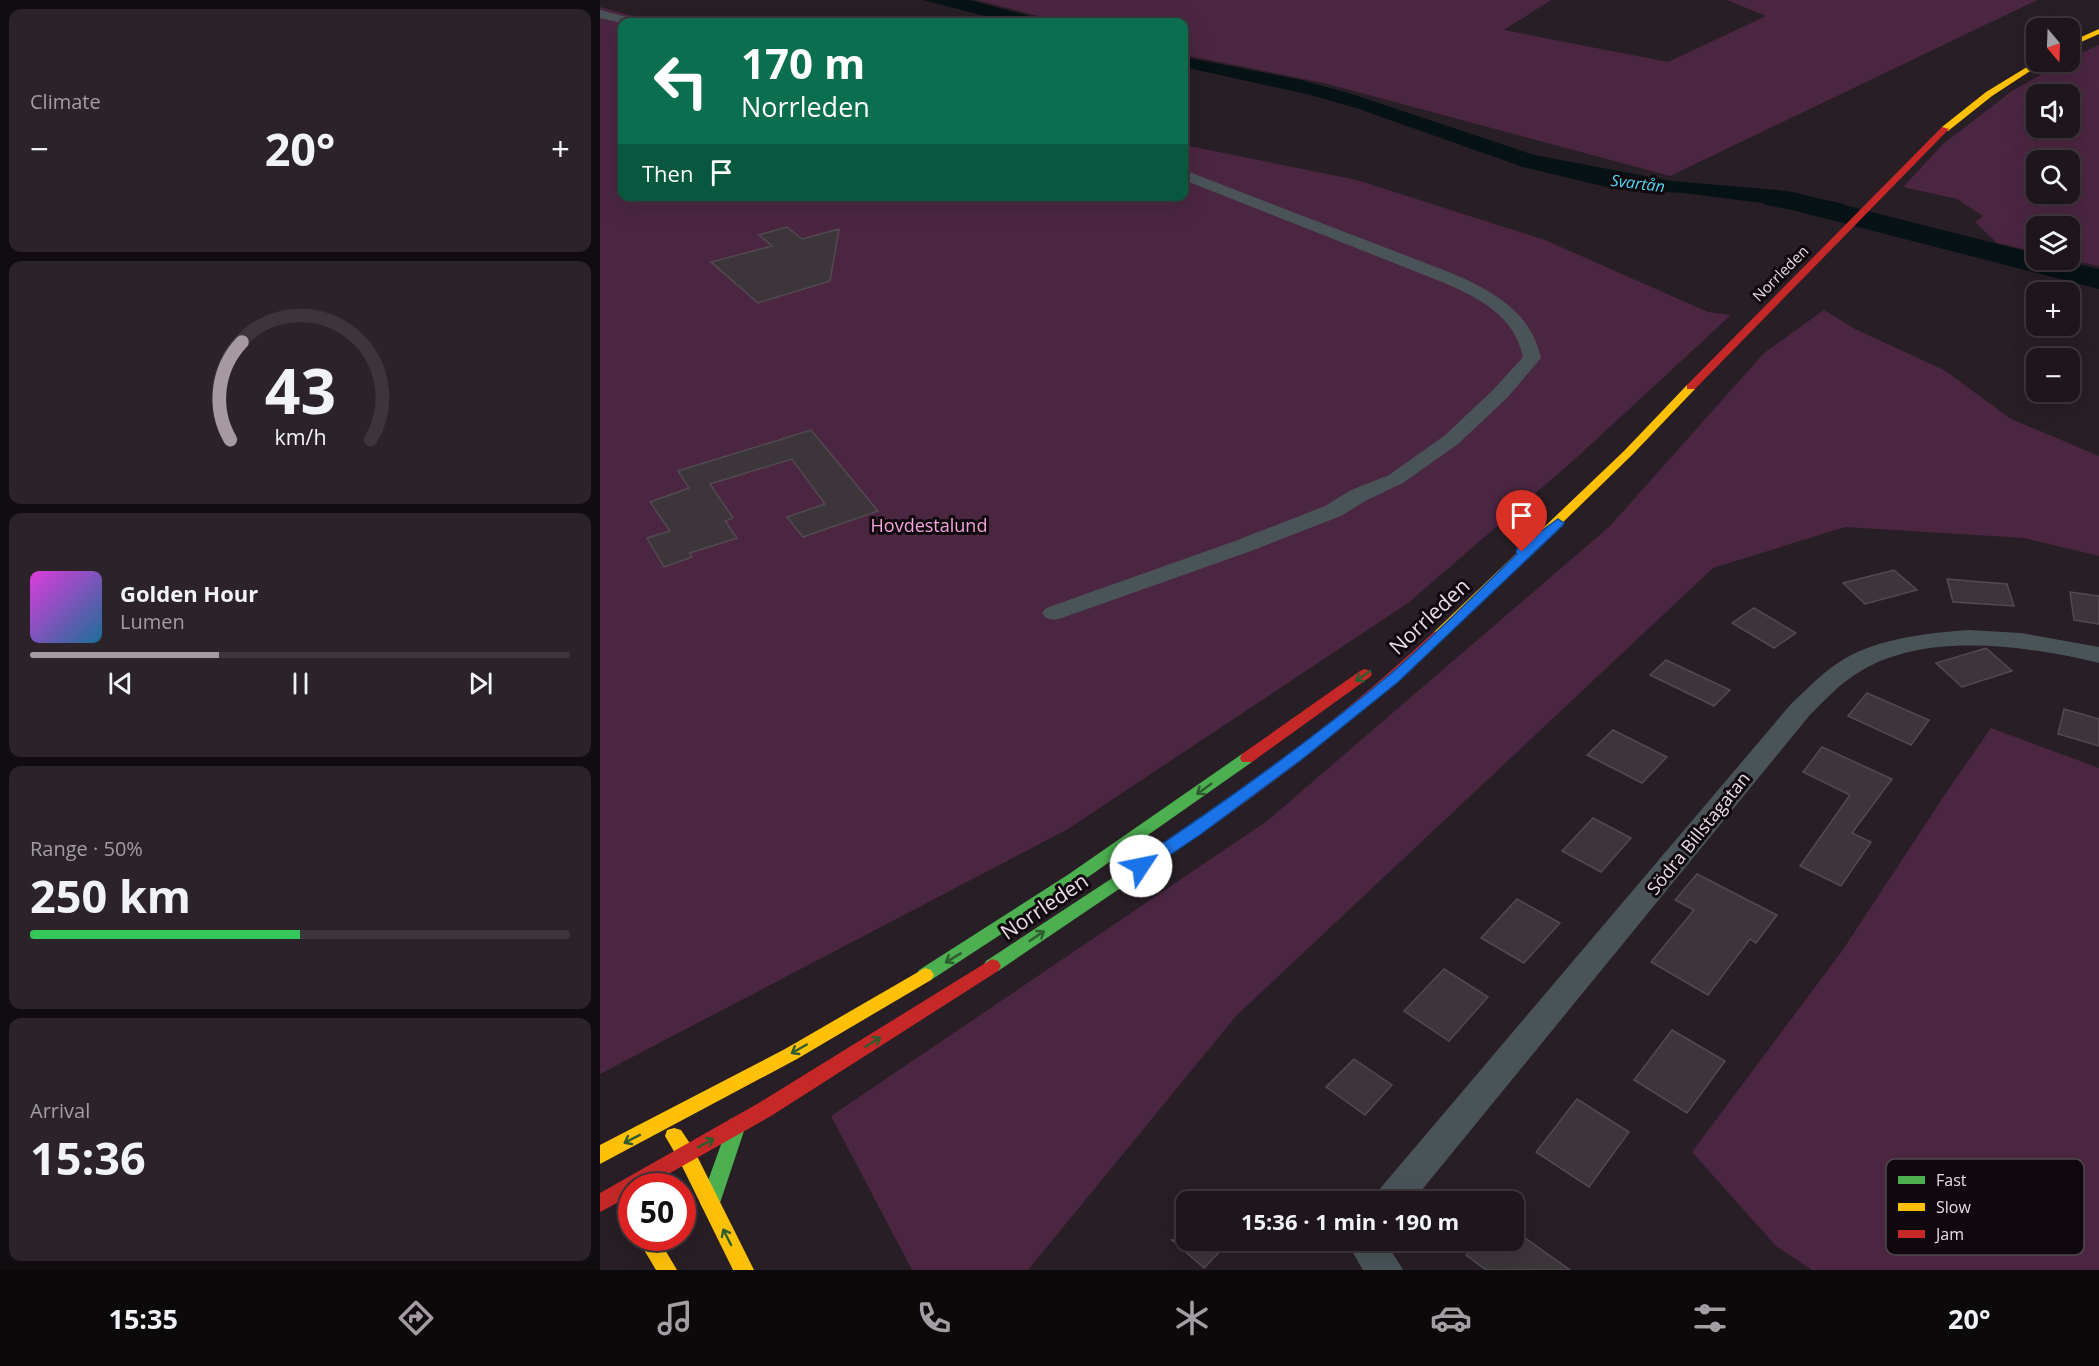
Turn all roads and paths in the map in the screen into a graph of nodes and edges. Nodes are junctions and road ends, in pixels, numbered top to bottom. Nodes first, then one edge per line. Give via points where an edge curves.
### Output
1 (600, 14) edge
2 (618, 19) edge
3 (2099, 31) edge
4 (2080, 40) edge
5 (2026, 71) edge
6 (1188, 176) edge
7 (1558, 523) junction
8 (1054, 614) dead end
9 (1426, 627) dead end
10 (2099, 655) edge
11 (1379, 664) dead end
12 (665, 1122) junction
13 (737, 1125) junction
14 (686, 1154) junction
15 (600, 1155) edge
16 (647, 1173) edge
17 (658, 1173) edge
18 (1399, 1191) edge
19 (618, 1194) edge
20 (600, 1203) edge
21 (710, 1203) junction
22 (655, 1251) edge
23 (1370, 1251) edge
24 (667, 1270) edge
25 (744, 1270) edge
26 (1385, 1270) edge

1 - 2 street
3 - 4 main road
5 - 7 main road, Norrleden via 1980,100 1930,143
6 - 8 street via 1457,283 1496,303 1517,321 1529,342 1532,358 1466,426 1396,479 1323,515
7 - 9 main road, Norrleden
13 -> 7 main road, Norrleden via 976,977 1196,830 1393,679
10 - 18 street, Södra Billstagatan via 1996,637 1946,638 1919,642 1854,664 1828,683 1800,710
11 -> 12 main road, Norrleden via 1143,834 975,944 786,1056
12 - 14 main road
12 -> 15 main road, Norrleden
12 - 16 main road
14 -> 13 main road, Norrleden
13 - 21 main road
14 - 17 main road, Norrleden
14 - 21 main road
19 - 20 main road, Norrleden
25 -> 21 main road
22 - 24 main road
23 - 26 street

